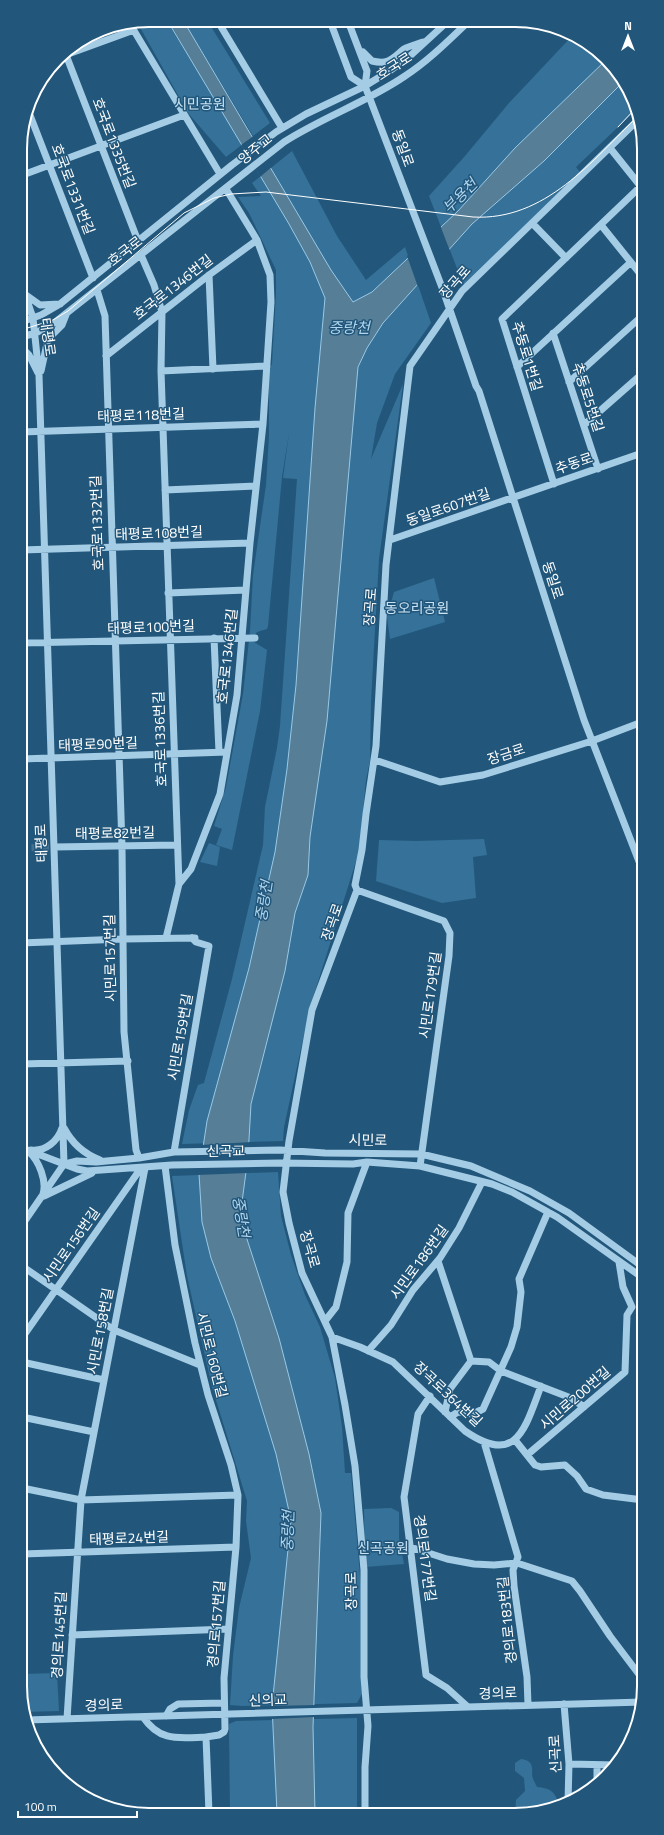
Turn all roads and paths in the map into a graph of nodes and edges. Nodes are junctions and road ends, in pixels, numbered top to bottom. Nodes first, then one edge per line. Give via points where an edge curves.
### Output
1 (221, 27) edge
2 (332, 27) edge
3 (351, 27) edge
4 (352, 27) edge
5 (441, 27) edge
6 (463, 27) edge
7 (133, 28) edge
8 (127, 29) edge
9 (426, 40) junction
10 (80, 49) edge
11 (65, 61) edge
12 (365, 86) junction
13 (369, 96) junction
14 (184, 115) junction
15 (31, 118) edge
16 (635, 123) edge
17 (279, 130) junction
18 (284, 142) joint
19 (100, 146) junction
20 (610, 148) junction
21 (49, 165) junction
22 (232, 165) joint
23 (27, 173) edge
24 (220, 174) junction
25 (241, 176) joint
26 (637, 183) edge
27 (226, 189) junction
28 (637, 192) edge
29 (532, 223) junction
30 (601, 225) junction
31 (257, 240) junction
32 (138, 241) junction
33 (141, 256) junction
34 (566, 258) junction
35 (631, 262) junction
36 (637, 270) edge
37 (209, 275) junction
38 (93, 278) junction
39 (97, 290) junction
40 (27, 296) edge
41 (27, 298) edge
42 (60, 304) junction
43 (449, 309) junction
44 (162, 312) junction
45 (67, 313) junction
46 (33, 318) junction
47 (27, 320) edge
48 (637, 321) edge
49 (36, 333) junction
50 (553, 333) junction
51 (27, 335) edge
52 (27, 353) edge
53 (106, 356) junction
54 (267, 366) junction
55 (517, 367) junction
56 (213, 368) junction
57 (161, 371) junction
58 (39, 375) junction
59 (637, 378) edge
60 (569, 382) junction
61 (263, 424) junction
62 (584, 425) junction
63 (163, 427) junction
64 (107, 428) junction
65 (41, 431) junction
66 (27, 432) edge
67 (637, 455) edge
68 (598, 469) junction
69 (554, 484) junction
70 (256, 486) junction
71 (165, 490) junction
72 (513, 498) junction
73 (390, 540) junction
74 (250, 543) junction
75 (167, 546) junction
76 (111, 548) junction
77 (27, 550) edge
78 (45, 550) junction
79 (246, 590) junction
80 (168, 593) junction
81 (242, 637) junction
82 (214, 638) junction
83 (255, 638) dead end
84 (170, 639) junction
85 (114, 641) junction
86 (27, 643) edge
87 (48, 643) junction
88 (637, 724) edge
89 (592, 741) junction
90 (219, 752) junction
91 (227, 752) junction
92 (174, 754) junction
93 (118, 756) junction
94 (51, 759) junction
95 (27, 760) edge
96 (375, 760) junction
97 (177, 845) junction
98 (54, 847) junction
99 (122, 847) junction
100 (637, 856) edge
101 (178, 884) junction
102 (357, 890) junction
103 (166, 938) junction
104 (123, 939) junction
105 (57, 942) junction
106 (27, 943) edge
107 (128, 1061) junction
108 (61, 1063) junction
109 (27, 1064) edge
110 (62, 1126) junction
111 (27, 1150) edge
112 (27, 1150) edge
113 (284, 1151) junction
114 (27, 1152) edge
115 (174, 1152) junction
116 (421, 1154) junction
117 (139, 1158) junction
118 (101, 1160) junction
119 (367, 1162) junction
120 (283, 1163) junction
121 (64, 1164) junction
122 (168, 1166) junction
123 (420, 1166) junction
124 (143, 1168) junction
125 (101, 1170) junction
126 (482, 1182) junction
127 (42, 1197) junction
128 (548, 1212) junction
129 (27, 1218) edge
130 (438, 1261) junction
131 (619, 1262) junction
132 (637, 1263) edge
133 (27, 1270) edge
134 (637, 1274) edge
135 (56, 1290) junction
136 (326, 1321) junction
137 (114, 1330) junction
138 (27, 1331) edge
139 (332, 1337) junction
140 (368, 1351) junction
141 (471, 1361) junction
142 (27, 1363) edge
143 (200, 1365) junction
144 (501, 1371) junction
145 (104, 1380) junction
146 (540, 1386) junction
147 (430, 1396) junction
148 (584, 1407) junction
149 (448, 1415) junction
150 (27, 1418) edge
151 (94, 1432) junction
152 (515, 1440) junction
153 (484, 1442) junction
154 (527, 1455) junction
155 (27, 1489) edge
156 (238, 1495) junction
157 (637, 1499) edge
158 (81, 1500) junction
159 (236, 1547) junction
160 (410, 1547) junction
161 (77, 1553) junction
162 (27, 1554) edge
163 (517, 1562) junction
164 (228, 1629) junction
165 (72, 1635) junction
166 (637, 1672) edge
167 (636, 1702) edge
168 (223, 1703) junction
169 (564, 1704) junction
170 (528, 1705) junction
171 (468, 1707) junction
172 (367, 1709) junction
173 (356, 1710) joint
174 (166, 1716) junction
175 (182, 1716) joint
176 (143, 1717) junction
177 (67, 1719) junction
178 (32, 1720) edge
179 (206, 1737) junction
180 (569, 1764) junction
181 (596, 1765) junction
182 (608, 1765) edge
183 (597, 1776) edge
184 (568, 1796) edge
185 (209, 1808) edge
186 (365, 1808) edge

1 - 17 street
2 - 12 street, 동일로 via 351,77
3 - 12 street, 동일로 via 367,71
4 - 9 street via 365,55 374,62 394,59 405,49
5 - 9 street, 호국로
6 - 13 street, 호국로 via 410,72
7 - 14 street
8 - 10 street
9 - 12 street, 호국로 via 404,61
11 - 19 street, 호국로1335번길
12 - 13 street, 동일로
12 - 17 street, 호국로
13 - 18 street, 호국로
13 - 43 street, 동일로
14 - 19 street
14 - 24 street
15 - 21 street, 호국로1331번길
16 - 20 street, 장곡로
17 - 22 street, 양주교
18 - 25 street, 양주교
19 - 21 street
19 - 32 street, 호국로1335번길
20 - 26 street
20 - 29 street, 장곡로
21 - 23 street
21 - 38 street, 호국로1331번길
22 - 24 street, 호국로
24 - 32 street, 호국로
25 - 27 street, 호국로
27 - 31 street, 호국로1346번길
27 - 33 street, 호국로
28 - 30 street, 추동로1번길
29 - 34 street
29 - 43 street, 장곡로 via 462,291
30 - 34 street, 추동로1번길
30 - 35 street
31 - 37 street, 호국로1346번길
31 - 54 street, 호국로1346번길 via 270,275
32 - 38 street, 호국로
33 - 39 street, 호국로
33 - 44 street, 호국로1336번길
34 - 55 street, 추동로1번길 via 502,319
35 - 36 street
35 - 50 street
37 - 44 street, 호국로1346번길
37 - 56 street
38 - 42 street, 호국로
39 - 45 street, 호국로
39 - 53 street, 호국로1332번길 via 105,316
40 - 42 street via 40,305
41 - 46 street, 태평로
42 - 46 street, 호국로
43 - 72 street, 동일로 via 479,391
43 - 73 street, 장곡로 via 410,366
44 - 53 street, 호국로1346번길
44 - 57 street, 호국로1336번길
45 - 49 street, 호국로 via 54,324
45 - 58 street via 62,325 48,339
46 - 47 street, 호국로
46 - 49 street, 태평로
48 - 60 street
49 - 51 street, 호국로
49 - 58 street, 태평로
50 - 55 street
50 - 60 street, 추동로5번길
52 - 58 street
53 - 64 street, 호국로1332번길
54 - 56 street
54 - 61 street, 호국로1346번길
55 - 69 street, 추동로1번길
56 - 57 street
57 - 63 street, 호국로1336번길
58 - 65 street, 태평로
59 - 62 street
60 - 62 street, 추동로5번길
61 - 63 street, 태평로118번길
61 - 70 street, 호국로1346번길
62 - 68 street, 추동로5번길
63 - 64 street, 태평로118번길
63 - 71 street, 호국로1336번길
64 - 65 street, 태평로118번길
64 - 76 street, 호국로1332번길
65 - 66 street, 태평로118번길
65 - 78 street, 태평로
67 - 68 street, 추동로
68 - 69 street, 추동로
69 - 72 street, 추동로
70 - 71 street
70 - 74 street, 호국로1346번길
71 - 75 street, 호국로1336번길
72 - 73 street, 동일로607번길
72 - 89 street, 동일로
73 - 96 street, 장곡로 via 386,565
74 - 75 street, 태평로108번길
74 - 79 street, 호국로1346번길
75 - 76 street, 태평로108번길
75 - 80 street, 호국로1336번길
76 - 78 street, 태평로108번길
76 - 85 street, 호국로1332번길
77 - 78 street, 태평로108번길
78 - 87 street, 태평로
79 - 80 street
79 - 81 street, 호국로1346번길
80 - 84 street, 호국로1336번길
81 - 82 street, 태평로100번길
81 - 83 street, 태평로100번길
81 - 91 street, 호국로1346번길 via 237,695
82 - 84 street, 태평로100번길
82 - 90 street
84 - 85 street, 태평로100번길
84 - 92 street, 호국로1336번길
85 - 87 street, 태평로100번길
85 - 93 street, 호국로1332번길
86 - 87 street, 태평로100번길
87 - 94 street, 태평로
88 - 89 street, 장금로
89 - 96 street, 장금로 via 483,775 440,782
89 - 100 street, 동일로
90 - 91 street, 태평로90번길
90 - 92 street, 태평로90번길
91 - 101 street, 호국로1346번길 via 220,794 191,870
92 - 93 street, 태평로90번길
92 - 97 street, 호국로1336번길
93 - 94 street, 태평로90번길
93 - 99 street, 시민로157번길
94 - 95 street, 태평로90번길
94 - 98 street, 태평로
96 - 102 street, 장곡로 via 355,885
97 - 99 street, 태평로82번길
97 - 101 street, 호국로1336번길
98 - 99 street, 태평로82번길
98 - 105 street, 태평로
99 - 104 street, 시민로157번길
101 - 103 street, 호국로1346번길
102 - 113 street, 장곡로 via 312,1010
102 - 116 street, 시민로179번길 via 444,921 450,933 450,956
103 - 104 street
103 - 115 street, 시민로159번길 via 194,938 196,942 209,946
104 - 105 street
104 - 107 street, 시민로157번길 via 124,1032
105 - 106 street
105 - 108 street, 태평로
107 - 108 street
107 - 117 street, 시민로157번길 via 136,1150
108 - 109 street
108 - 110 street, 태평로
110 - 111 street via 59,1136 46,1148
110 - 118 street via 80,1149
110 - 121 street, 태평로
112 - 121 street, 시민로
113 - 115 street, 시민로
113 - 116 street, 시민로
113 - 120 street, 장곡로
114 - 127 street via 35,1159 42,1178
115 - 117 street, 시민로
116 - 123 street, 시민로179번길
116 - 132 street, 시민로 via 472,1166 530,1191 569,1213
117 - 118 street, 시민로
118 - 121 street, 시민로
119 - 120 street, 시민로
119 - 123 street, 시민로
119 - 136 street via 348,1213 347,1262 336,1307
120 - 122 street, 신곡교
120 - 136 street, 장곡로 via 283,1192 302,1273
121 - 125 street, 시민로 via 82,1171
121 - 127 street
122 - 124 street, 시민로
122 - 143 street, 시민로160번길 via 175,1245
123 - 126 street, 시민로
124 - 125 street, 시민로
124 - 135 street, 시민로156번길
124 - 137 street, 시민로158번길
125 - 127 street via 78,1178
126 - 128 street, 시민로 via 512,1192
126 - 130 street, 시민로186번길 via 459,1228
127 - 129 street
128 - 131 street, 시민로
128 - 144 street via 519,1279 521,1292 517,1327
130 - 140 street, 시민로186번길 via 413,1290 391,1325
130 - 141 street
131 - 134 street, 시민로
131 - 148 street, 시민로200번길 via 623,1287 632,1307 628,1315 625,1372
133 - 135 street
135 - 137 street
135 - 138 street, 시민로156번길
136 - 139 street, 장곡로
137 - 143 street
137 - 145 street, 시민로158번길
139 - 140 street, 장곡로364번길
139 - 172 street, 장곡로 via 355,1473 364,1570 364,1671
140 - 147 street, 장곡로364번길 via 393,1362
141 - 144 street via 489,1362
141 - 149 street via 450,1389
142 - 145 street
143 - 156 street, 시민로160번길
144 - 146 street
144 - 149 street via 483,1409 474,1414 458,1412
145 - 151 street, 시민로158번길
146 - 148 street via 570,1398
146 - 152 street via 524,1430
147 - 149 street, 장곡로364번길
147 - 160 street, 경의로177번길 via 418,1414 404,1497
148 - 154 street, 시민로200번길
149 - 153 street, 장곡로364번길 via 465,1431
150 - 151 street
151 - 158 street, 시민로158번길
152 - 153 street, 장곡로364번길 via 495,1446
152 - 154 street
153 - 163 street, 경의로183번길 via 518,1557
154 - 157 street via 535,1465 541,1467 566,1465 586,1489 603,1495
155 - 158 street
156 - 158 street
156 - 159 street, 시민로160번길
158 - 161 street, 시민로158번길
159 - 161 street, 태평로24번길
159 - 164 street, 경의로157번길
160 - 163 street via 447,1560 474,1564
160 - 171 street, 경의로177번길 via 426,1675 447,1688
161 - 162 street, 태평로24번길
161 - 165 street, 경의로145번길
163 - 166 street via 572,1581
163 - 170 street, 경의로183번길 via 513,1570 514,1586 527,1677
164 - 165 street
164 - 168 street, 경의로157번길
165 - 177 street, 경의로145번길
167 - 169 street, 경의로
168 - 174 street via 178,1704 170,1709
168 - 179 street, 경의로157번길 via 224,1732
169 - 170 street, 경의로
169 - 180 street, 신곡로
170 - 171 street, 경의로
171 - 172 street, 경의로
172 - 173 street, 경의로
172 - 186 street, 장곡로
173 - 175 street, 신의교
174 - 175 street, 경의로
174 - 176 street, 경의로
176 - 177 street, 경의로
176 - 179 street via 159,1734 180,1738
177 - 178 street, 경의로
179 - 185 street
180 - 181 street
180 - 184 street, 신곡로
181 - 182 street
181 - 183 street

